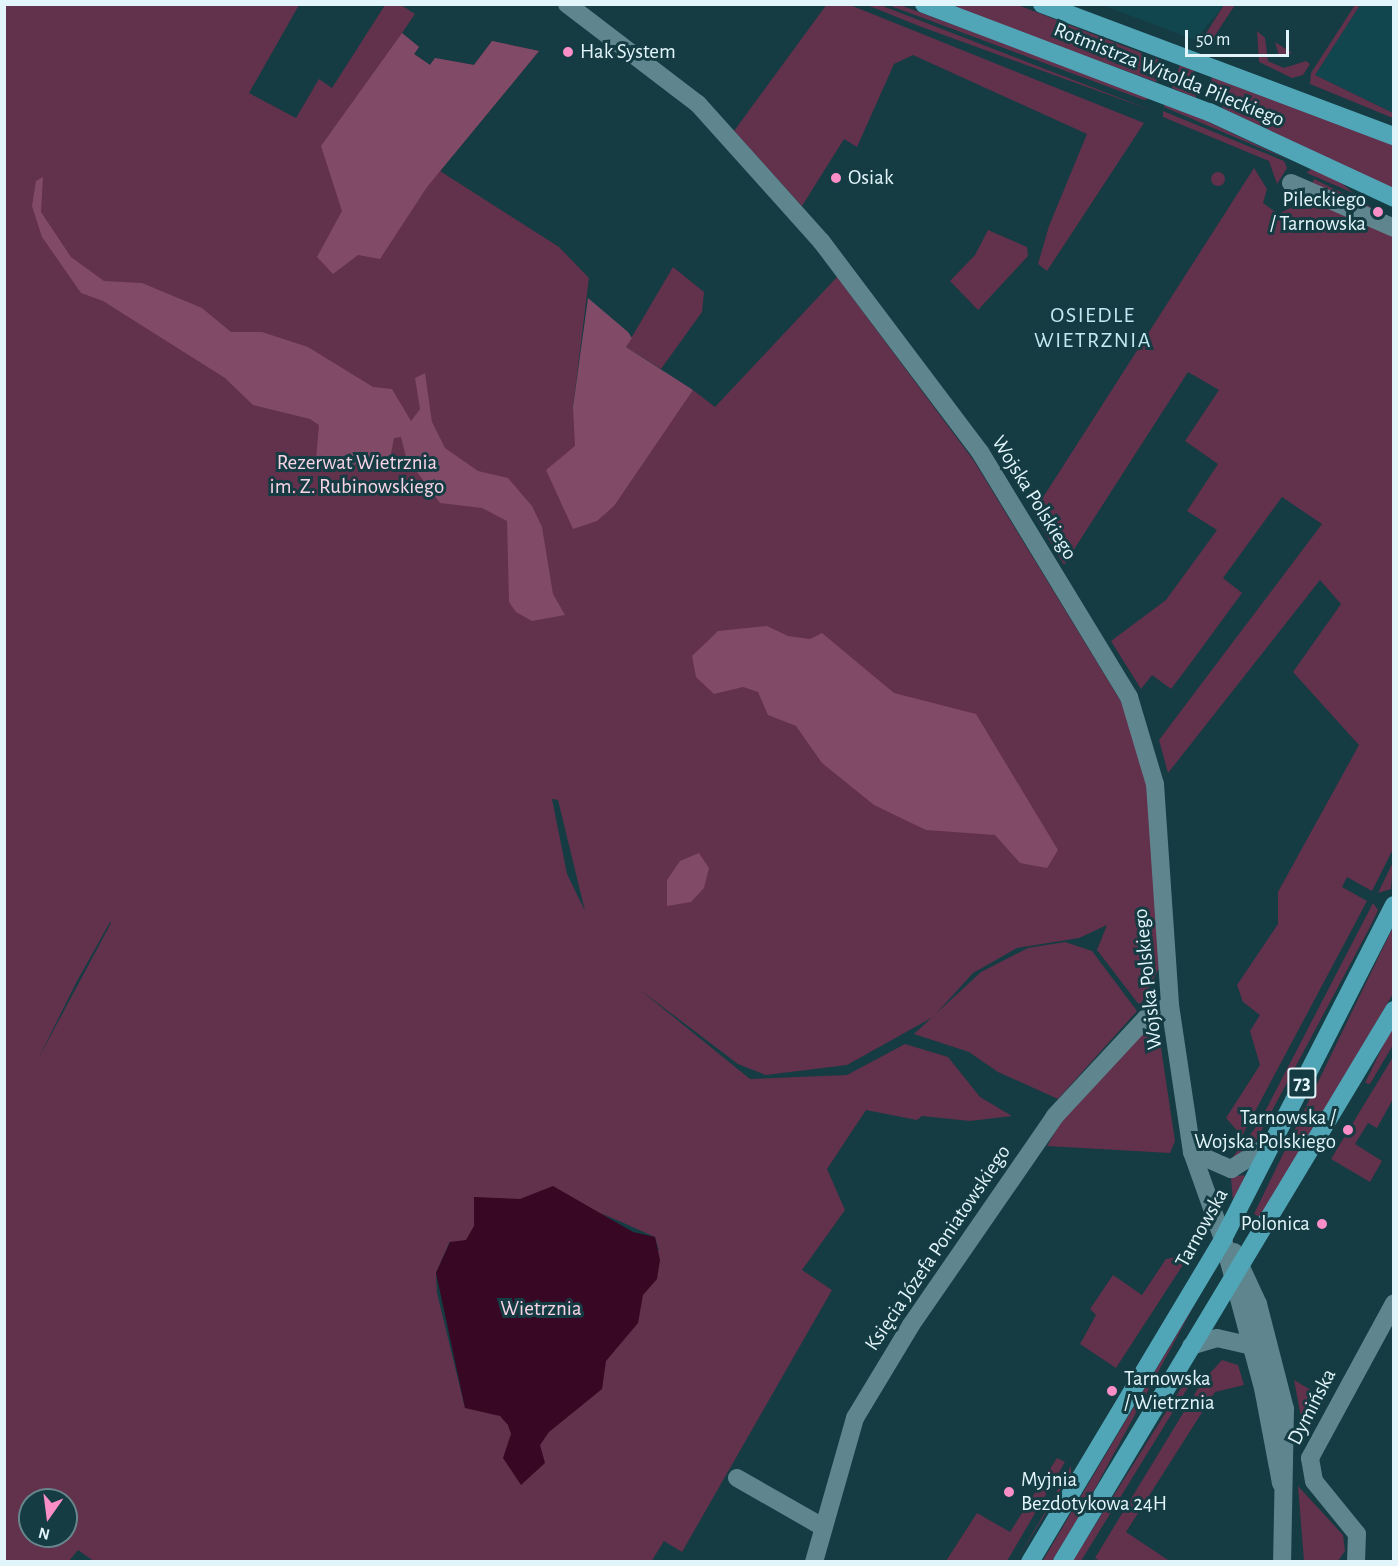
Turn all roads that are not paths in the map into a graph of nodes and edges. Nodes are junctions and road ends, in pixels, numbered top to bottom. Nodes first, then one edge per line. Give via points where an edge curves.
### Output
1 (567, 4) edge
2 (924, 4) edge
3 (1042, 4) edge
4 (1394, 136) edge
5 (1291, 183) dead end
6 (1394, 198) edge
7 (1394, 228) edge
8 (1394, 905) edge
9 (1170, 1005) junction
10 (1394, 1010) edge
11 (1271, 1144) junction
12 (1192, 1152) junction
13 (1223, 1239) junction
14 (1242, 1261) junction
15 (1232, 1278) junction
16 (1394, 1303) edge
17 (1191, 1346) junction
18 (1252, 1346) junction
19 (737, 1478) dead end
20 (1281, 1483) junction
21 (821, 1526) junction
22 (814, 1562) edge
23 (1030, 1562) edge
24 (1062, 1562) edge
25 (1282, 1562) edge
26 (1356, 1562) edge

1 - 9 street, Wojska Polskiego via 699,104 821,241 980,452 1107,658 1132,706 1152,766
2 - 6 main road, Rotmistrza Witolda Pileckiego via 1209,111
3 - 4 main road, Rotmistrza Witolda Pileckiego
5 - 7 street
8 - 11 main road, Tarnowska / 73
9 - 12 street, Wojska Polskiego
9 - 21 street, Księcia Józefa Poniatowskiego via 1146,1018 1055,1116 911,1325 855,1418
10 - 14 main road, 73
11 - 12 street via 1231,1169
11 - 13 main road, Tarnowska / 73
12 - 13 street, Wojska Polskiego
13 - 14 street, Wojska Polskiego
13 - 15 street, Wojska Polskiego
13 - 23 main road, Tarnowska / 73
14 - 15 main road, 73
14 - 20 street, Wojska Polskiego via 1285,1409
15 - 17 main road, 73
15 - 18 street, Wojska Polskiego
16 - 26 street, Dymińska via 1310,1458 1314,1481 1357,1534
17 - 18 street via 1217,1338
17 - 24 main road, 73
18 - 20 street, Wojska Polskiego
19 - 21 street
20 - 25 street, Wojska Polskiego
21 - 22 street, Księcia Józefa Poniatowskiego

